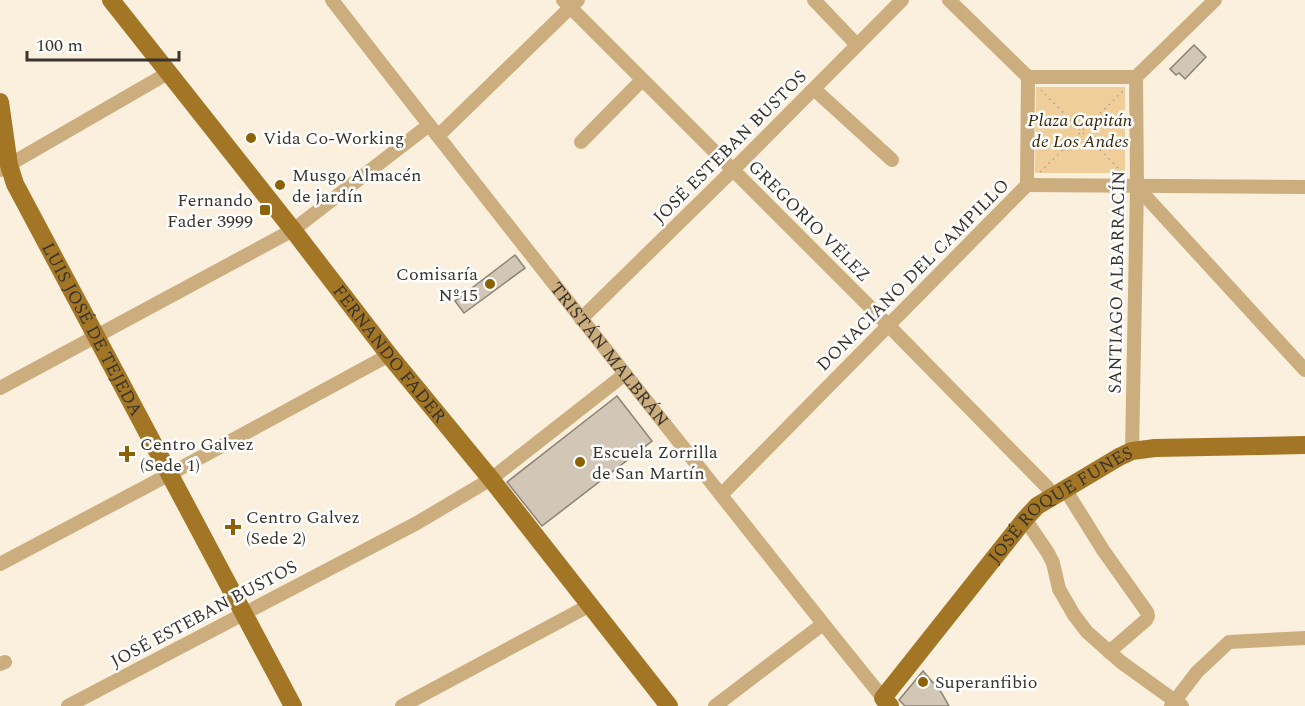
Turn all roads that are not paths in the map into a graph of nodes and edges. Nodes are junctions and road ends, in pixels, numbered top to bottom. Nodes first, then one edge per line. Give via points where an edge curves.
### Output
1 (111, 0) edge
2 (332, 0) edge
3 (814, 0) edge
4 (902, 0) edge
5 (949, 0) edge
6 (1215, 0) edge
7 (571, 3) edge
8 (857, 45) junction
9 (168, 73) junction
10 (1028, 76) junction
11 (1136, 77) junction
12 (642, 80) junction
13 (814, 89) junction
14 (0, 102) edge
15 (429, 125) junction
16 (438, 136) junction
17 (581, 142) dead end
18 (892, 160) dead end
19 (4, 167) edge
20 (733, 171) junction
21 (1027, 185) junction
22 (1137, 187) junction
23 (1305, 187) edge
24 (292, 230) junction
25 (581, 319) junction
26 (889, 326) junction
27 (96, 336) junction
28 (389, 355) junction
29 (1305, 370) edge
30 (625, 374) junction
31 (0, 388) edge
32 (1305, 445) edge
33 (1132, 451) junction
34 (170, 474) junction
35 (491, 479) junction
36 (1059, 493) junction
37 (721, 495) junction
38 (1025, 519) junction
39 (0, 564) edge
40 (590, 604) junction
41 (244, 613) junction
42 (823, 624) junction
43 (1305, 638) edge
44 (1109, 651) junction
45 (887, 702) edge
46 (1176, 704) edge
47 (68, 706) edge
48 (293, 706) edge
49 (402, 706) edge
50 (669, 706) edge
51 (715, 706) edge

1 - 9 main road, FERNANDO FADER
2 - 15 street, TRISTÁN MALBRÁN
3 - 8 street
4 - 8 street, JOSÉ ESTEBAN BUSTOS
5 - 10 street
6 - 11 street
7 - 12 street, GREGORIO VÉLEZ
7 - 16 street
8 - 13 street, JOSÉ ESTEBAN BUSTOS
9 - 19 street
9 - 24 main road, FERNANDO FADER
10 - 11 street
10 - 21 street, DONACIANO DEL CAMPILLO
11 - 22 street, SANTIAGO ALBARRACÍN
12 - 17 street
12 - 20 street, GREGORIO VÉLEZ
13 - 18 street
13 - 20 street, JOSÉ ESTEBAN BUSTOS
14 - 19 main road, LUIS JOSÉ DE TEJEDA
15 - 16 street, TRISTÁN MALBRÁN
15 - 24 street
16 - 25 street, TRISTÁN MALBRÁN
19 - 27 main road, LUIS JOSÉ DE TEJEDA
20 - 25 street, JOSÉ ESTEBAN BUSTOS
20 - 26 street, GREGORIO VÉLEZ
21 - 22 street
21 - 26 street, DONACIANO DEL CAMPILLO
22 - 23 street
22 - 29 street
22 - 33 street, SANTIAGO ALBARRACÍN
24 - 27 street
24 - 28 main road, FERNANDO FADER
25 - 30 street, TRISTÁN MALBRÁN
26 - 36 street, GREGORIO VÉLEZ via 1047,487
26 - 37 street, DONACIANO DEL CAMPILLO
27 - 31 street
27 - 34 main road, LUIS JOSÉ DE TEJEDA
28 - 34 street
28 - 35 main road, FERNANDO FADER
30 - 35 street, JOSÉ ESTEBAN BUSTOS
30 - 37 street, TRISTÁN MALBRÁN
32 - 33 main road, JOSÉ ROQUE FUNES
33 - 36 main road, JOSÉ ROQUE FUNES
34 - 39 street
34 - 41 main road, LUIS JOSÉ DE TEJEDA
35 - 40 main road, FERNANDO FADER
35 - 41 street, JOSÉ ESTEBAN BUSTOS via 417,523
36 - 38 main road, JOSÉ ROQUE FUNES
36 - 44 street, GREGORIO VÉLEZ via 1147,612 1146,620
37 - 42 street, TRISTÁN MALBRÁN
38 - 44 street via 1048,553 1059,589 1074,615
38 - 45 main road, JOSÉ ROQUE FUNES
40 - 49 street
40 - 50 main road, FERNANDO FADER
41 - 47 street, JOSÉ ESTEBAN BUSTOS
41 - 48 main road, LUIS JOSÉ DE TEJEDA
42 - 45 street, TRISTÁN MALBRÁN
42 - 51 street
43 - 46 street via 1229,642 1197,672
44 - 46 street

